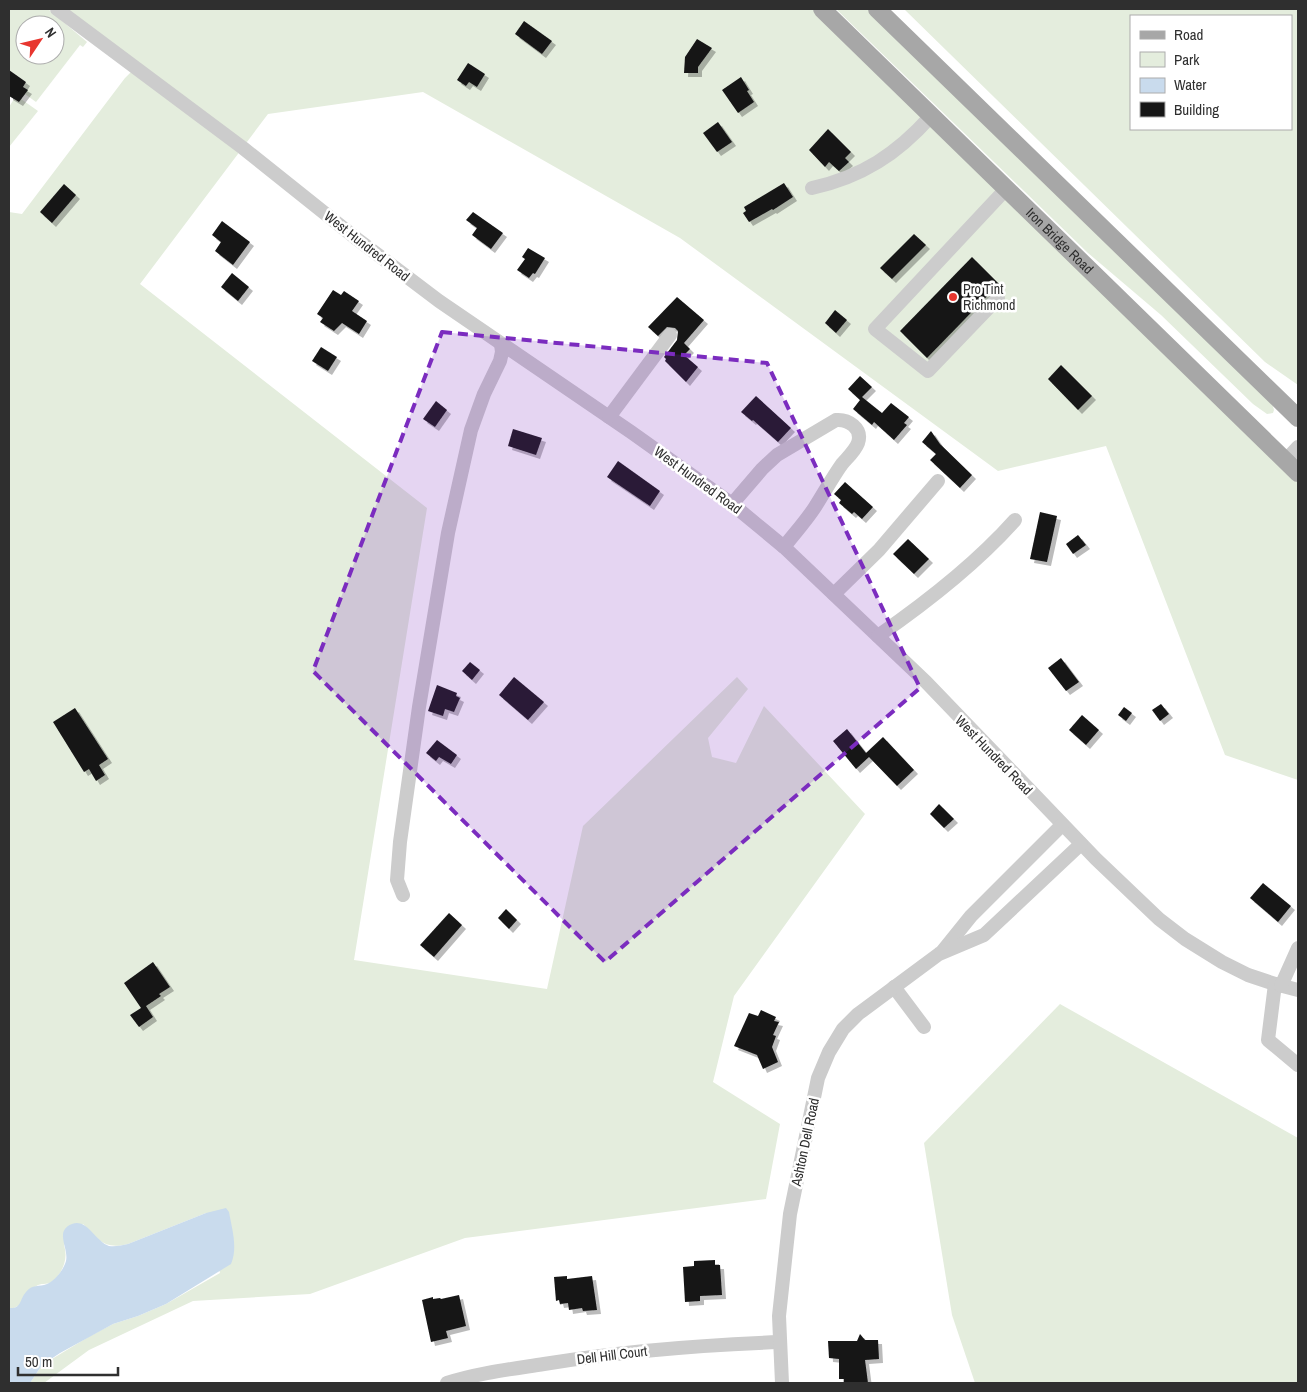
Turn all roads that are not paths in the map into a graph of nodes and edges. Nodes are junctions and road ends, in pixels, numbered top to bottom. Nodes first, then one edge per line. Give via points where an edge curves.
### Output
1 (57, 9) edge
2 (822, 9) edge
3 (877, 9) edge
4 (931, 116) junction
5 (812, 188) dead end
6 (1006, 189) junction
7 (998, 298) dead end
8 (670, 335) dead end
9 (501, 344) junction
10 (609, 417) junction
11 (1298, 418) edge
12 (1298, 447) edge
13 (1292, 467) edge
14 (938, 481) dead end
15 (732, 504) junction
16 (1015, 520) dead end
17 (784, 547) junction
18 (834, 594) junction
19 (878, 636) junction
20 (1062, 825) junction
21 (1081, 844) junction
22 (403, 895) dead end
23 (1298, 948) edge
24 (940, 954) junction
25 (1278, 985) junction
26 (894, 987) junction
27 (1298, 990) edge
28 (924, 1027) dead end
29 (1298, 1065) edge
30 (780, 1342) junction
31 (447, 1383) edge
32 (782, 1383) edge

1 - 9 street, West Hundred Road via 243,148 439,301
2 - 4 main road, Iron Bridge Road
3 - 11 main road
4 - 5 street via 878,163 842,180
4 - 6 main road, Iron Bridge Road
6 - 7 street via 875,328 928,371
6 - 13 main road, Iron Bridge Road
8 - 10 street
9 - 10 street, West Hundred Road
9 - 22 street via 500,361 471,430 448,533 400,842 397,880
10 - 15 street, West Hundred Road
12 - 13 street
14 - 18 street via 878,550
15 - 17 street, West Hundred Road
15 - 17 street via 777,455 836,420 852,423 859,436 855,449
16 - 19 street via 940,591
17 - 18 street, West Hundred Road
18 - 19 street, West Hundred Road
19 - 20 street, West Hundred Road
20 - 21 street, West Hundred Road
20 - 24 street, Ashton Dell Road via 970,916
21 - 24 street, Ashton Dell Road via 984,935
21 - 25 street, West Hundred Road via 1159,919 1185,939 1248,975
23 - 25 street
24 - 26 street, Ashton Dell Road
25 - 27 street, West Hundred Road
25 - 29 street via 1268,1040
26 - 28 street
26 - 30 street, Ashton Dell Road via 843,1029 818,1078 790,1214 779,1316
30 - 31 street, Dell Hill Court via 716,1344 587,1357
30 - 32 street, Ashton Dell Road

